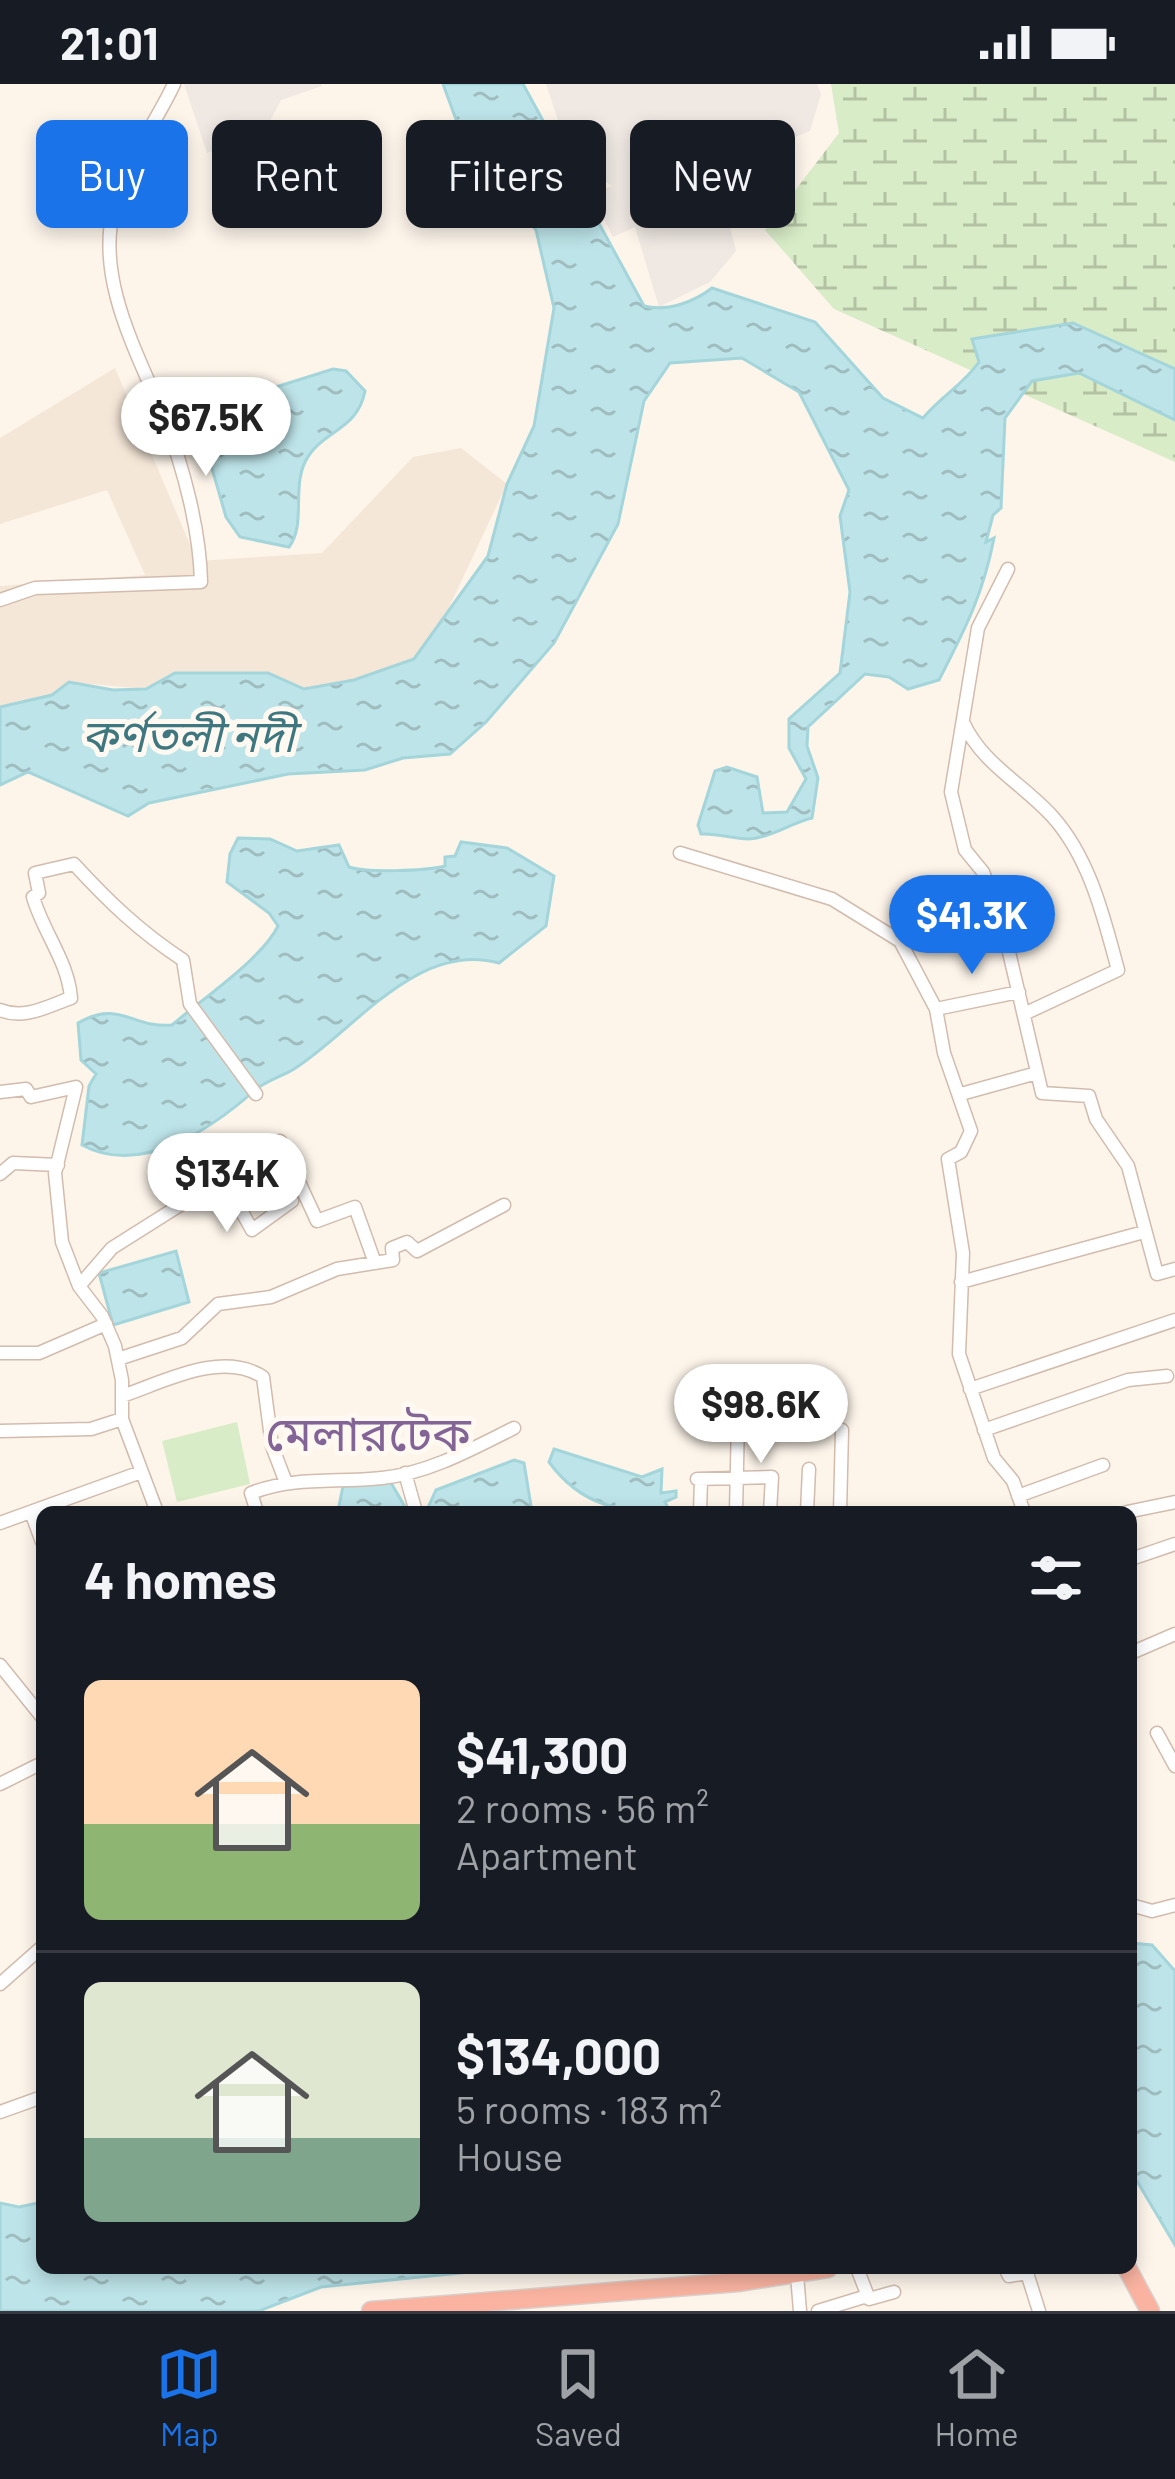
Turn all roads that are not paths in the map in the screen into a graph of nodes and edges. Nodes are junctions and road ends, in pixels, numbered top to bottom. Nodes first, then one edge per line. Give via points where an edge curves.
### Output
1 (174, 84) edge
2 (1009, 568) dead end
3 (0, 600) edge
4 (963, 721) junction
5 (680, 854) dead end
6 (1018, 992) junction
7 (936, 1009) junction
8 (0, 1010) edge
9 (1024, 1014) junction
10 (1036, 1073) junction
11 (0, 1092) edge
12 (256, 1094) dead end
13 (961, 1094) junction
14 (58, 1165) junction
15 (0, 1174) edge
16 (504, 1205) dead end
17 (1144, 1232) junction
18 (375, 1263) junction
19 (1175, 1269) edge
20 (961, 1282) junction
21 (79, 1286) junction
22 (1175, 1320) edge
23 (106, 1324) junction
24 (0, 1353) edge
25 (118, 1359) junction
26 (1167, 1376) dead end
27 (970, 1390) junction
28 (122, 1396) junction
29 (122, 1419) junction
30 (738, 1419) dead end
31 (514, 1428) dead end
32 (842, 1430) dead end
33 (984, 1430) junction
34 (0, 1431) edge
35 (1103, 1465) dead end
36 (809, 1469) dead end
37 (141, 1472) junction
38 (405, 1473) junction
39 (737, 1478) junction
40 (285, 1480) junction
41 (1018, 1496) junction
42 (1175, 1502) edge
43 (48, 1506) edge
44 (155, 1506) edge
45 (255, 1506) edge
46 (414, 1506) edge
47 (700, 1506) edge
48 (736, 1506) edge
49 (770, 1506) edge
50 (807, 1506) edge
51 (840, 1506) edge
52 (1022, 1506) edge
53 (1137, 1510) edge
54 (36, 1511) edge
55 (32, 1512) junction
56 (0, 1523) edge
57 (36, 1524) edge
58 (1175, 1544) edge
59 (1137, 1557) edge
60 (1175, 1634) edge
61 (1137, 1650) edge
62 (0, 1665) edge
63 (36, 1710) edge
64 (1157, 1732) dead end
65 (1175, 1766) edge
66 (36, 1770) edge
67 (0, 1784) edge
68 (1175, 1905) edge
69 (1137, 1907) edge
70 (36, 1952) edge
71 (0, 1984) edge
72 (36, 2099) edge
73 (0, 2112) edge
74 (801, 2274) edge
75 (859, 2274) edge
76 (1027, 2274) edge
77 (1130, 2274) edge
78 (797, 2275) junction
79 (630, 2290) junction
80 (894, 2292) dead end
81 (867, 2296) junction
82 (462, 2306) edge
83 (371, 2311) edge
84 (631, 2311) edge
85 (800, 2311) edge
86 (818, 2311) edge
87 (1039, 2311) edge
88 (1150, 2311) edge

1 - 3 street via 130,157 112,212 110,263 132,350 165,421 200,550 201,582 35,588
2 - 4 street via 978,628
4 - 6 street via 951,792 965,850 1000,918
4 - 9 street via 974,746 1067,836 1102,910 1118,970
5 - 7 street via 778,879 876,921 901,941
6 - 7 street
6 - 9 street
7 - 13 street
8 - 12 street via 12,1015 71,998 66,968 32,897 39,893 35,873 74,864 127,922 183,960 190,1004
9 - 10 street
10 - 13 street
10 - 17 street via 1042,1093 1089,1096 1128,1166
11 - 14 street via 26,1089 31,1097 76,1087
13 - 20 street via 971,1131 962,1152 948,1159
14 - 15 street via 14,1163
14 - 21 street via 62,1242
16 - 18 street via 438,1243 417,1251 407,1242 392,1248 393,1260
17 - 19 street via 1156,1274
17 - 20 street
18 - 21 street via 355,1207 317,1220 280,1141 266,1147 292,1201 252,1230 223,1178 112,1248
18 - 25 street via 337,1269 272,1297 218,1304 182,1338
20 - 27 street via 958,1354
21 - 23 street
22 - 27 street
23 - 24 street via 39,1353
23 - 25 street
25 - 28 street
26 - 33 street via 1128,1380
27 - 33 street
28 - 29 street
28 - 40 street via 206,1368 253,1371 263,1377
29 - 34 street via 92,1429
29 - 37 street
30 - 39 street
31 - 38 street
32 - 51 street
33 - 41 street
35 - 41 street
36 - 50 street
37 - 43 street
37 - 44 street
38 - 40 street
38 - 46 street
39 - 47 street via 699,1479
39 - 48 street
39 - 49 street via 772,1477
40 - 45 street via 251,1493
41 - 52 street
42 - 53 street
54 - 55 street
55 - 56 street
55 - 57 street
58 - 59 street
60 - 61 street
62 - 63 street
64 - 65 street
66 - 67 street
68 - 69 street
70 - 71 street
72 - 73 street
74 - 78 highway
75 - 81 street
76 - 87 street
77 - 88 highway
78 - 79 highway
78 - 85 street
79 - 82 highway
79 - 84 street
80 - 81 street
81 - 86 street
82 - 83 highway

